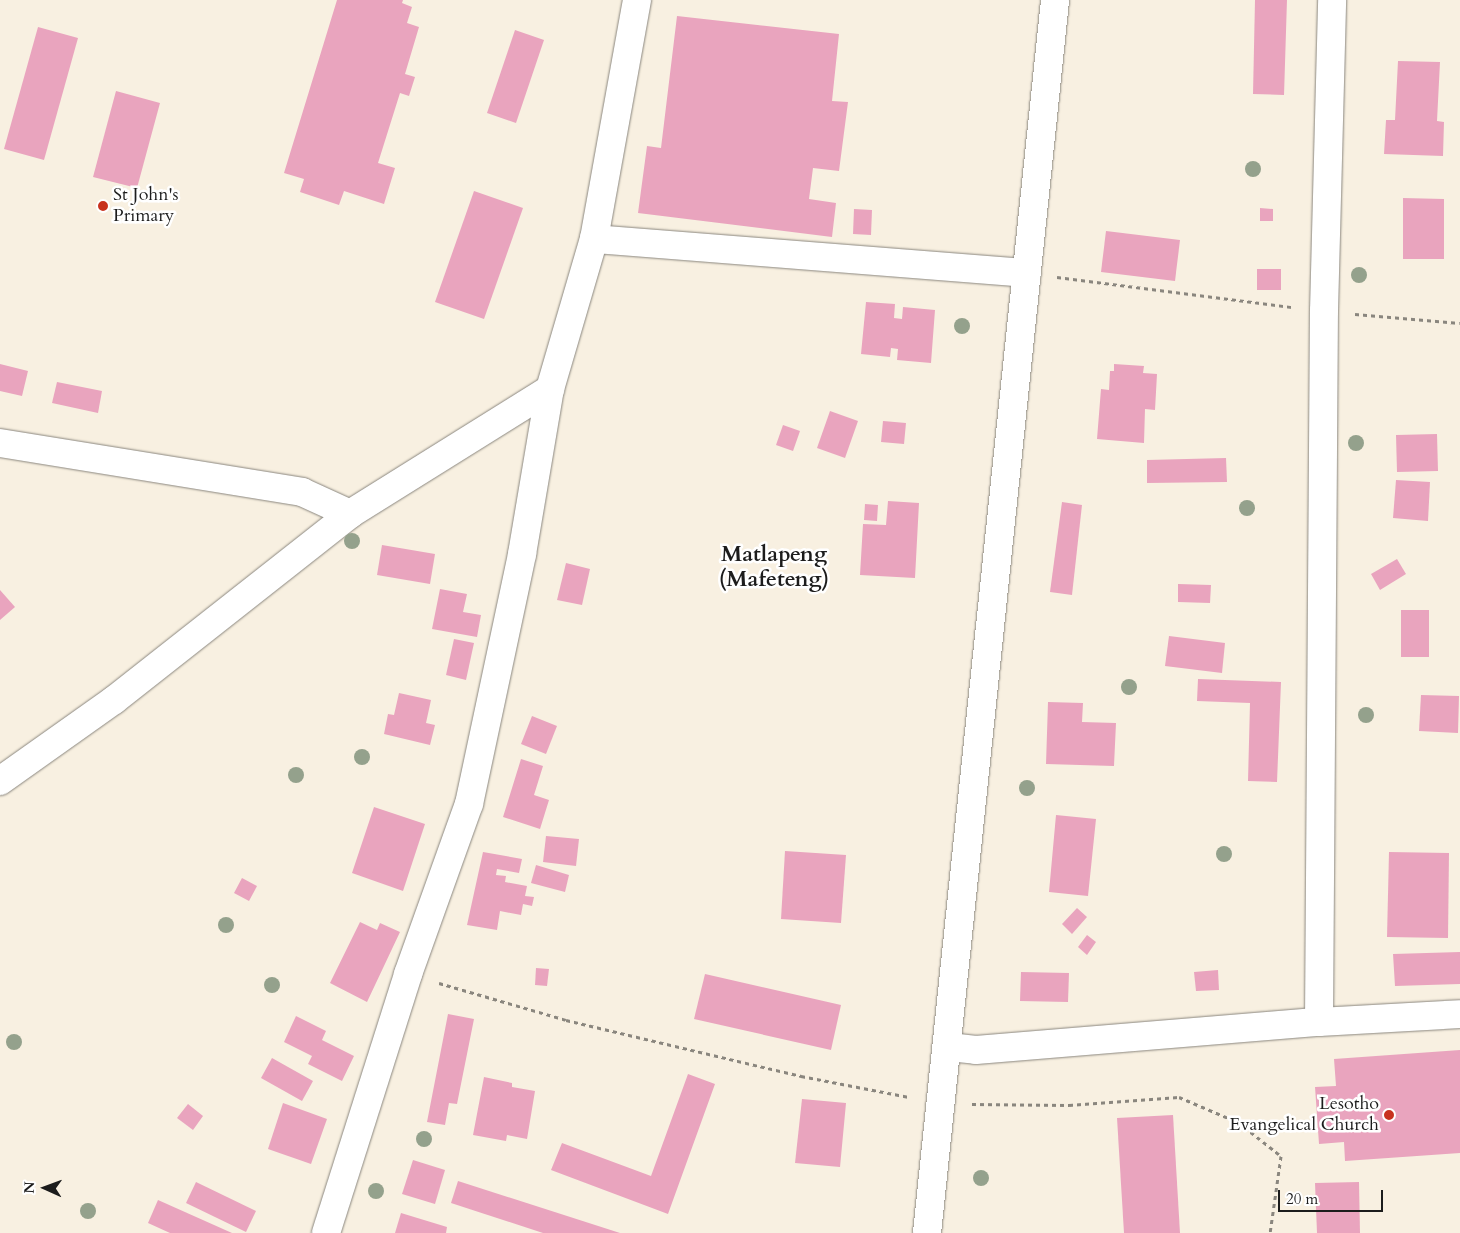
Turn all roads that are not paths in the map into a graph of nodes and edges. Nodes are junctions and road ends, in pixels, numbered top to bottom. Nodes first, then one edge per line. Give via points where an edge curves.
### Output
1 (637, 0) edge
2 (1055, 0) edge
3 (1332, 0) edge
4 (594, 239) junction
5 (1027, 273) junction
6 (550, 389) junction
7 (0, 443) edge
8 (350, 514) junction
9 (0, 782) edge
10 (1460, 1014) edge
11 (1319, 1022) junction
12 (949, 1047) junction
13 (326, 1233) edge
14 (927, 1233) edge

1 - 4 street
2 - 5 street
3 - 11 street via 1324,311
4 - 5 street
4 - 6 street
5 - 12 street
6 - 8 street
6 - 13 street via 522,554 469,804 408,974
7 - 8 street via 302,492
8 - 9 street via 114,700
10 - 11 street
11 - 12 street via 976,1050
12 - 14 street

